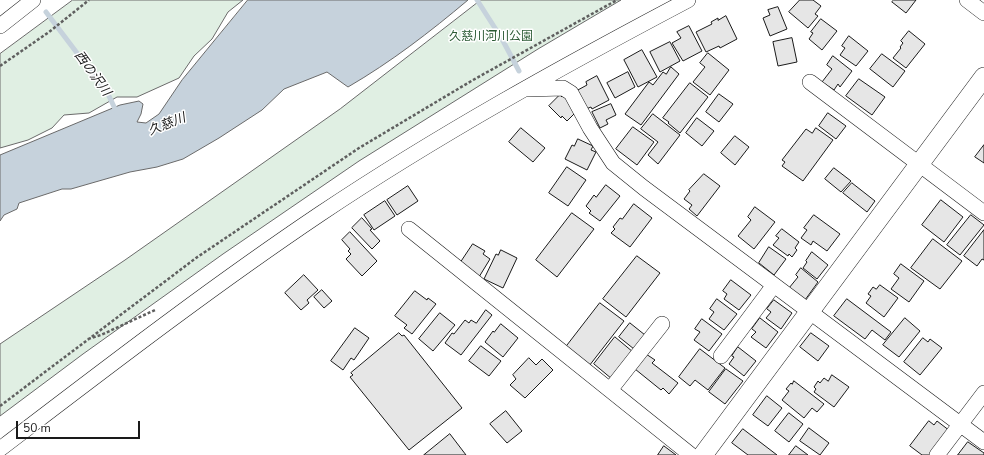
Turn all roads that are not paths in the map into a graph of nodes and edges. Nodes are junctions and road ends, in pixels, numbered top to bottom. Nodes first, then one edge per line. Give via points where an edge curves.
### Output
1 (33, 0) edge
2 (688, 0) edge
3 (967, 0) edge
4 (984, 13) edge
5 (0, 26) edge
6 (984, 77) edge
7 (810, 82) dead end
8 (525, 89) junction
9 (920, 164) junction
10 (984, 213) edge
11 (409, 229) dead end
12 (774, 285) junction
13 (809, 312) junction
14 (662, 324) dead end
15 (721, 356) dead end
16 (610, 390) junction
17 (984, 393) edge
18 (961, 424) junction
19 (984, 442) edge
20 (0, 449) edge
21 (691, 455) edge
22 (703, 455) edge
23 (937, 455) edge

1 - 5 street
2 - 8 street
3 - 4 street
6 - 9 street
7 - 9 street
8 - 12 street via 563,88 571,93 613,162
8 - 20 street via 402,161 320,214 209,292
9 - 10 street
9 - 13 street
11 - 16 street
12 - 13 street
12 - 15 street
13 - 18 street
13 - 22 street
14 - 16 street
16 - 21 street
17 - 18 street
18 - 19 street
18 - 23 street

